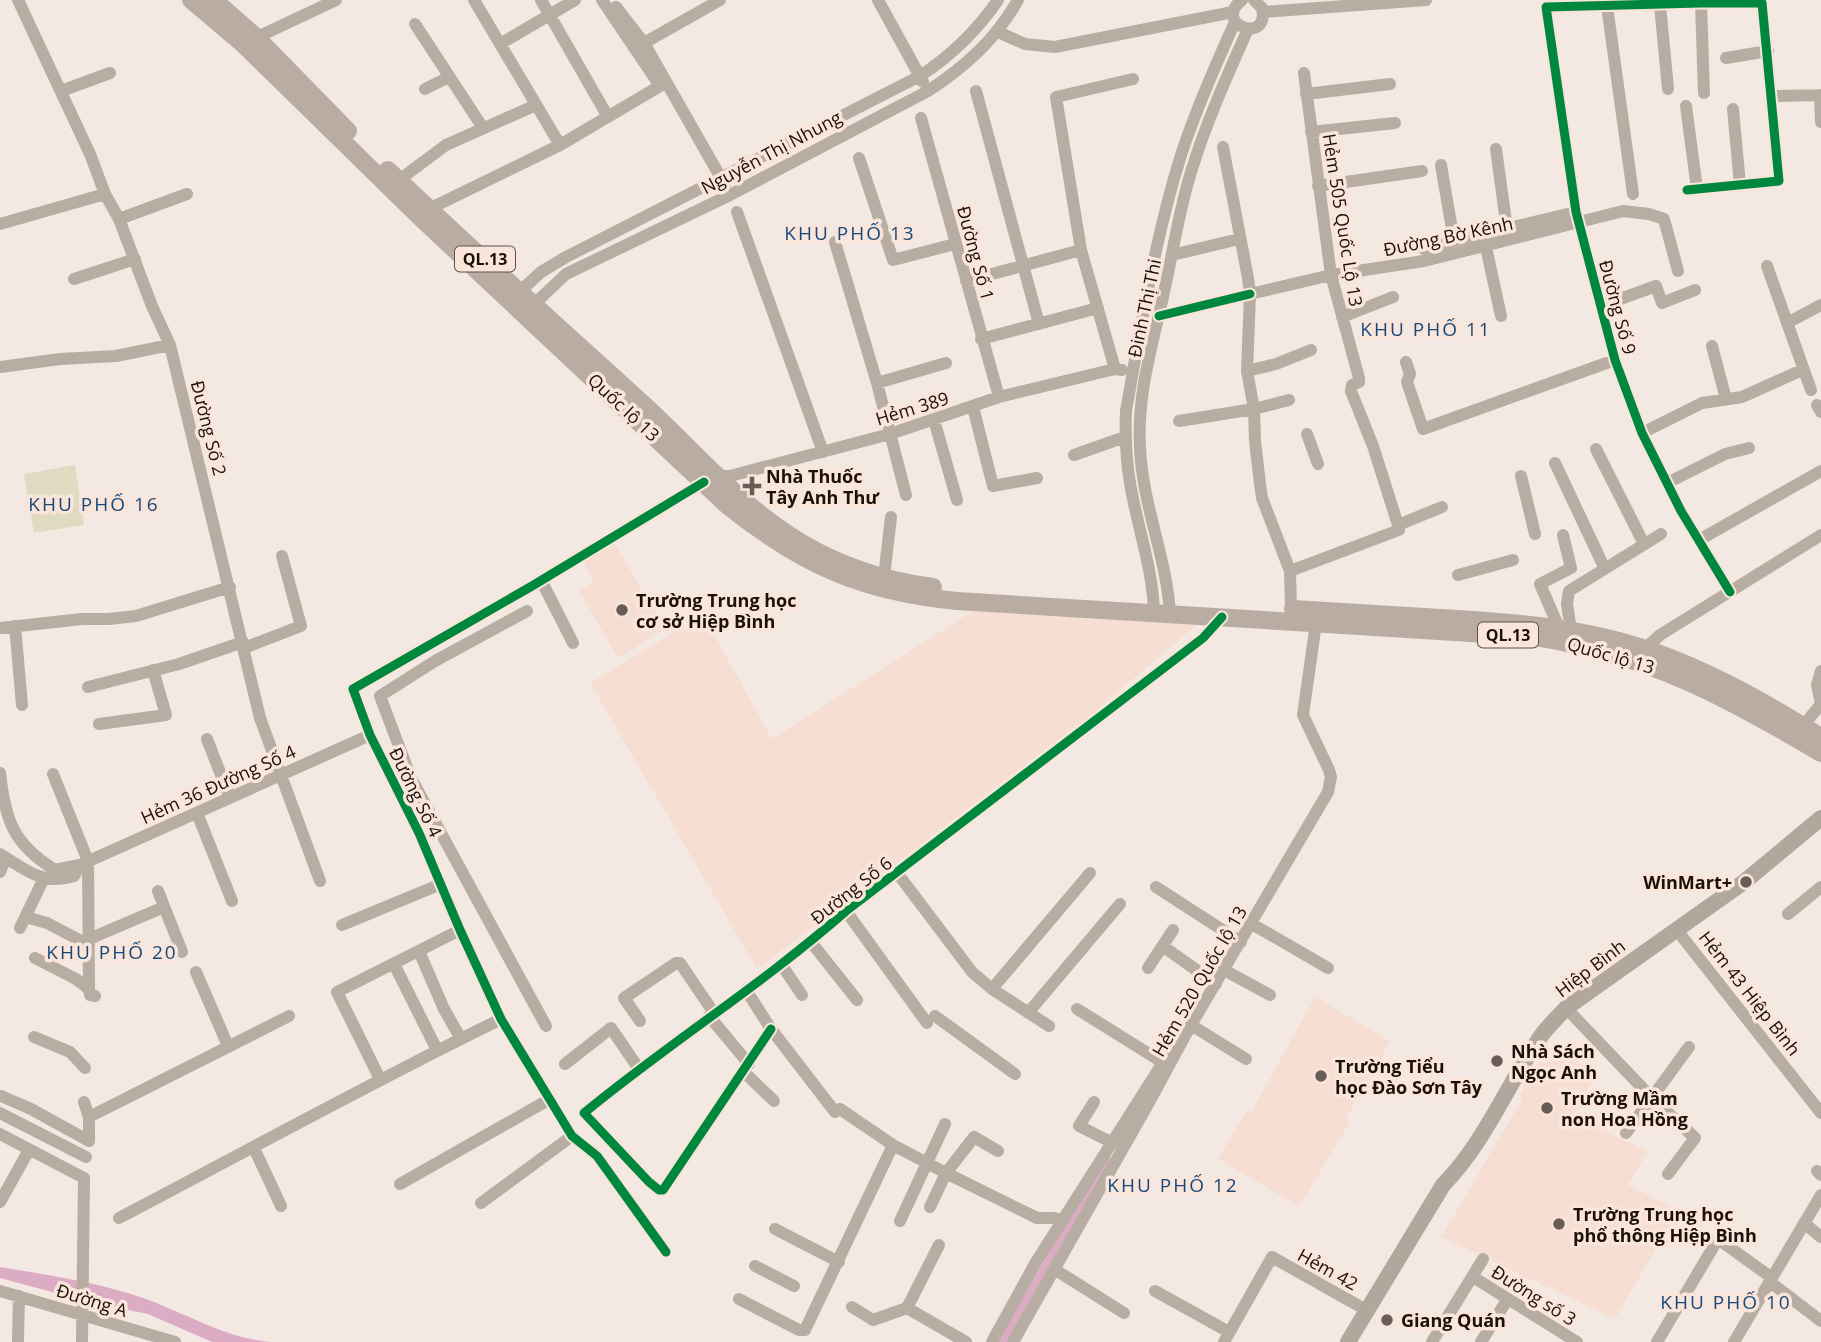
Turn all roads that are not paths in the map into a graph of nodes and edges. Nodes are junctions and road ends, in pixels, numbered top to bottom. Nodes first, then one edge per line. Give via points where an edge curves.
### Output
1 (18, 0) edge
2 (191, 0) edge
3 (214, 0) edge
4 (336, 0) edge
5 (474, 0) edge
6 (541, 0) edge
7 (575, 0) edge
8 (602, 0) edge
9 (611, 0) edge
10 (720, 0) edge
11 (877, 0) edge
12 (998, 0) edge
13 (1018, 0) edge
14 (1242, 0) edge
15 (1255, 0) edge
16 (1426, 0) edge
17 (1701, 2) junction
18 (1660, 5) junction
19 (1607, 6) junction
20 (1263, 12) junction
21 (550, 15) junction
22 (1234, 17) junction
23 (415, 24) dead end
24 (1248, 29) junction
25 (998, 32) junction
26 (250, 41) junction
27 (644, 43) junction
28 (500, 44) junction
29 (1768, 51) junction
30 (1726, 58) dead end
31 (110, 72) dead end
32 (1304, 73) dead end
33 (920, 76) junction
34 (449, 77) junction
35 (1133, 79) dead end
36 (1390, 84) dead end
37 (425, 89) dead end
38 (1668, 89) dead end
39 (61, 91) junction
40 (928, 91) junction
41 (976, 91) dead end
42 (1704, 93) dead end
43 (1306, 94) junction
44 (1821, 95) edge
45 (1773, 96) junction
46 (536, 106) junction
47 (1686, 106) dead end
48 (1733, 108) dead end
49 (608, 117) junction
50 (922, 118) dead end
51 (1821, 122) edge
52 (1395, 123) dead end
53 (483, 128) junction
54 (1311, 132) junction
55 (560, 145) junction
56 (1223, 147) dead end
57 (1496, 149) dead end
58 (859, 158) dead end
59 (1441, 165) dead end
60 (1422, 171) dead end
61 (722, 179) junction
62 (399, 180) junction
63 (1740, 185) junction
64 (1318, 186) junction
65 (105, 194) junction
66 (187, 194) dead end
67 (1633, 194) dead end
68 (730, 195) junction
69 (429, 209) junction
70 (737, 212) dead end
71 (1578, 218) junction
72 (119, 219) junction
73 (1, 222) edge
74 (1507, 229) junction
75 (1239, 239) junction
76 (1454, 241) junction
77 (835, 242) dead end
78 (955, 244) junction
79 (1486, 247) junction
80 (1424, 248) dead end
81 (1081, 250) junction
82 (1172, 255) junction
83 (135, 259) junction
84 (1023, 266) junction
85 (1767, 266) dead end
86 (1678, 271) dead end
87 (1331, 275) junction
88 (74, 279) dead end
89 (965, 281) junction
90 (1695, 290) dead end
91 (1250, 294) junction
92 (1393, 297) dead end
93 (522, 302) junction
94 (1821, 305) edge
95 (1601, 306) junction
96 (1098, 308) junction
97 (1501, 316) dead end
98 (1342, 317) junction
99 (1787, 323) junction
100 (1039, 324) junction
101 (981, 339) junction
102 (170, 345) junction
103 (1712, 346) dead end
104 (1311, 350) dead end
105 (1615, 360) junction
106 (1406, 362) dead end
107 (946, 363) dead end
108 (0, 366) edge
109 (1115, 369) junction
110 (1247, 370) junction
111 (1802, 370) junction
112 (1133, 372) junction
113 (877, 383) junction
114 (1811, 390) dead end
115 (999, 397) junction
116 (1726, 399) junction
117 (1289, 400) dead end
118 (973, 407) junction
119 (1254, 409) junction
120 (934, 420) junction
121 (1179, 421) dead end
122 (890, 433) junction
123 (1307, 433) dead end
124 (1642, 433) junction
125 (1125, 437) junction
126 (1749, 448) dead end
127 (1596, 449) dead end
128 (823, 452) junction
129 (1074, 456) dead end
130 (1555, 463) dead end
131 (1318, 464) dead end
132 (1821, 471) edge
133 (1521, 476) dead end
134 (1037, 478) dead end
135 (711, 479) junction
136 (1667, 483) junction
137 (905, 495) dead end
138 (957, 500) dead end
139 (1441, 507) dead end
140 (891, 517) dead end
141 (1399, 527) junction
142 (1535, 534) dead end
143 (1661, 534) dead end
144 (1821, 535) edge
145 (1563, 536) dead end
146 (1699, 540) junction
147 (1644, 544) junction
148 (282, 556) dead end
149 (1513, 560) dead end
150 (1604, 567) junction
151 (1290, 571) junction
152 (1458, 575) dead end
153 (884, 577) junction
154 (541, 580) junction
155 (230, 587) junction
156 (1730, 593) junction
157 (1162, 608) junction
158 (1291, 609) junction
159 (527, 611) dead end
160 (1222, 617) junction
161 (1316, 623) junction
162 (15, 626) junction
163 (0, 628) edge
164 (1565, 629) junction
165 (573, 643) dead end
166 (243, 645) junction
167 (429, 645) junction
168 (1644, 649) junction
169 (435, 661) junction
170 (153, 670) junction
171 (1821, 671) edge
172 (88, 687) dead end
173 (1821, 704) edge
174 (22, 705) dead end
175 (99, 723) dead end
176 (1803, 726) junction
177 (370, 735) junction
178 (1821, 737) edge
179 (207, 739) dead end
180 (1821, 753) edge
181 (0, 773) edge
182 (53, 774) dead end
183 (282, 775) junction
184 (230, 798) junction
185 (197, 813) junction
186 (1821, 818) edge
187 (0, 833) edge
188 (14, 833) junction
189 (3, 856) edge
190 (84, 863) junction
191 (0, 872) edge
192 (1090, 873) dead end
193 (898, 874) junction
194 (43, 880) junction
195 (320, 881) dead end
196 (441, 884) junction
197 (1156, 887) dead end
198 (1821, 887) edge
199 (158, 891) dead end
200 (232, 901) dead end
201 (1120, 904) dead end
202 (164, 907) junction
203 (846, 911) junction
204 (1788, 914) dead end
205 (1252, 924) junction
206 (342, 925) dead end
207 (1676, 929) junction
208 (460, 930) junction
209 (1173, 930) dead end
210 (89, 942) junction
211 (811, 942) junction
212 (1241, 942) junction
213 (1164, 947) junction
214 (419, 951) junction
215 (182, 952) dead end
216 (35, 958) dead end
217 (394, 964) junction
218 (781, 964) junction
219 (1149, 968) dead end
220 (1328, 968) dead end
221 (1224, 970) junction
222 (196, 972) dead end
223 (1216, 984) junction
224 (992, 989) junction
225 (746, 990) junction
226 (802, 995) dead end
227 (1270, 995) dead end
228 (857, 1000) dead end
229 (1566, 1008) junction
230 (1077, 1009) dead end
231 (1028, 1013) junction
232 (712, 1015) junction
233 (289, 1016) dead end
234 (501, 1019) junction
235 (640, 1021) dead end
236 (545, 1026) dead end
237 (1049, 1026) dead end
238 (771, 1029) junction
239 (1188, 1030) junction
240 (34, 1037) dead end
241 (461, 1038) junction
242 (228, 1046) junction
243 (1689, 1047) dead end
244 (437, 1050) junction
245 (1246, 1059) dead end
246 (1162, 1062) junction
247 (565, 1063) dead end
248 (85, 1068) dead end
249 (746, 1068) junction
250 (639, 1069) junction
251 (1015, 1074) dead end
252 (380, 1079) junction
253 (1, 1096) edge
254 (1652, 1098) junction
255 (550, 1099) junction
256 (774, 1101) dead end
257 (84, 1102) dead end
258 (1094, 1102) dead end
259 (0, 1113) edge
260 (1821, 1113) edge
261 (89, 1117) junction
262 (944, 1124) dead end
263 (1626, 1133) dead end
264 (1, 1136) edge
265 (572, 1136) junction
266 (1113, 1143) junction
267 (894, 1145) junction
268 (254, 1148) junction
269 (29, 1150) junction
270 (998, 1151) dead end
271 (86, 1157) dead end
272 (925, 1162) junction
273 (946, 1173) junction
274 (1668, 1174) dead end
275 (400, 1184) dead end
276 (1821, 1195) edge
277 (0, 1202) edge
278 (481, 1203) dead end
279 (281, 1206) dead end
280 (930, 1207) dead end
281 (119, 1218) dead end
282 (900, 1220) dead end
283 (1063, 1221) junction
284 (1804, 1223) junction
285 (775, 1229) dead end
286 (1821, 1237) edge
287 (939, 1245) dead end
288 (666, 1252) dead end
289 (1483, 1259) dead end
290 (839, 1262) junction
291 (755, 1266) dead end
292 (1054, 1269) junction
293 (1473, 1277) junction
294 (1771, 1280) junction
295 (794, 1286) dead end
296 (0, 1291) edge
297 (1155, 1291) dead end
298 (19, 1296) junction
299 (739, 1299) dead end
300 (1507, 1300) junction
301 (852, 1307) dead end
302 (907, 1308) junction
303 (83, 1310) junction
304 (1368, 1311) junction
305 (1124, 1313) dead end
306 (1821, 1321) edge
307 (1227, 1337) edge
308 (1558, 1337) edge
309 (153, 1339) edge
310 (1353, 1340) edge
311 (18, 1342) edge
312 (82, 1342) edge
313 (175, 1342) edge
314 (966, 1342) edge
315 (992, 1342) edge
316 (1013, 1342) edge
317 (1432, 1342) edge
318 (1481, 1342) edge
319 (1577, 1342) edge
320 (1657, 1342) edge
321 (1734, 1342) edge

1 - 39 street, Đường Số 2
2 - 26 highway, Quốc lộ 13 / QL.13
3 - 26 highway, Quốc lộ 13 / QL.13
4 - 26 street
5 - 28 street
6 - 21 street
7 - 21 street
8 - 49 street via 660,86
9 - 27 street
10 - 27 street
11 - 33 street
12 - 33 street, Nguyễn Thị Nhung via 973,35
13 - 25 street, Nguyễn Thị Nhung
14 - 22 street, Đinh Thị Thi
15 - 20 street
16 - 20 street
17 - 18 street
17 - 29 street via 1762,4
17 - 42 street
18 - 19 street
18 - 38 street
19 - 67 street
19 - 71 street, Đường Số 9 via 1546,7
20 - 24 street, Đinh Thị Thi via 1258,26
21 - 28 street
21 - 49 street
22 - 24 street
22 - 25 street via 1055,47 1025,44
22 - 112 street, Đinh Thị Thi via 1180,159
23 - 34 street
24 - 82 street, Đinh Thị Thi via 1202,139
25 - 40 street, Nguyễn Thị Nhung via 964,66
26 - 62 highway, Quốc lộ 13 / QL.13
26 - 93 highway, Quốc lộ 13 / QL.13 via 421,218
27 - 61 street
28 - 46 street
29 - 30 street
29 - 45 street
31 - 39 street
32 - 43 street, Hẻm 505 Quốc Lộ 13
33 - 40 street
33 - 61 street, Nguyễn Thị Nhung
34 - 37 street
34 - 53 street
35 - 81 street via 1056,97
36 - 43 street
39 - 65 street, Đường Số 2
40 - 68 street, Nguyễn Thị Nhung
41 - 84 street
43 - 54 street, Hẻm 505 Quốc Lộ 13
44 - 45 street
44 - 51 street
45 - 63 street via 1779,181
46 - 53 street
46 - 55 street
47 - 63 street via 1692,190
48 - 63 street
49 - 55 street
50 - 78 street, Đường Số 1
52 - 54 street
53 - 62 street via 446,145
54 - 64 street, Hẻm 505 Quốc Lộ 13
55 - 69 street
56 - 75 street
57 - 74 street
58 - 78 street via 894,260
59 - 76 street
60 - 64 street
61 - 68 street
61 - 93 street, Nguyễn Thị Nhung via 541,272
62 - 69 highway, Quốc lộ 13 / QL.13
64 - 87 street, Hẻm 505 Quốc Lộ 13
65 - 72 street, Đường Số 2
65 - 73 street
66 - 72 street
68 - 93 street, Nguyễn Thị Nhung via 566,274
69 - 93 highway, Quốc lộ 13 / QL.13
70 - 128 street
71 - 74 street
71 - 79 street, Đường Bờ Kênh
71 - 86 street via 1623,211 1661,218
71 - 95 street, Đường Số 9
72 - 83 street, Đường Số 2
74 - 76 street
75 - 82 street
75 - 91 street
76 - 80 street
77 - 113 street
78 - 89 street, Đường Số 1
79 - 87 street, Đường Bờ Kênh
79 - 97 street
81 - 84 street
81 - 96 street
82 - 157 street, Đinh Thị Thi via 1139,424
83 - 88 street
83 - 102 street, Đường Số 2
84 - 89 street
84 - 100 street
85 - 99 street
87 - 91 street, Đường Bờ Kênh
87 - 98 street, Hẻm 505 Quốc Lộ 13
89 - 101 street, Đường Số 1
90 - 95 street via 1662,303 1656,286
91 - 110 street
92 - 98 street
93 - 135 highway, Quốc lộ 13 / QL.13
94 - 99 street
95 - 105 street, Đường Số 9
96 - 100 street
96 - 109 street
98 - 141 street, Hẻm 505 Quốc Lộ 13 via 1359,378 1352,391
99 - 111 street
100 - 101 street
101 - 115 street, Đường Số 1
102 - 108 street via 116,356
102 - 155 street, Đường Số 2
103 - 116 street
104 - 110 street
105 - 106 street via 1423,429 1407,381
105 - 124 street, Đường Số 9
107 - 113 street
109 - 112 street
109 - 115 street, Hẻm 389
110 - 119 street
111 - 114 street
111 - 116 street via 1742,397
112 - 125 street, Đinh Thị Thi
113 - 122 street
115 - 118 street, Hẻm 389
116 - 124 street via 1702,403
117 - 119 street
118 - 120 street, Hẻm 389
118 - 134 street via 993,486
119 - 121 street
119 - 151 street via 1262,498
120 - 122 street, Hẻm 389
120 - 138 street
122 - 128 street, Hẻm 389
122 - 137 street
123 - 131 street
124 - 136 street, Đường Số 9
125 - 129 street
125 - 157 street, Đinh Thị Thi via 1130,484
126 - 136 street via 1725,454
127 - 147 street
128 - 135 street, Hẻm 389
130 - 150 street
132 - 146 street
133 - 142 street
135 - 153 highway, Quốc lộ 13 / QL.13 via 789,536 833,559
135 - 154 street, Đường Số 4
135 - 157 highway, Quốc lộ 13 / QL.13 via 728,506 781,545 881,590 957,601
136 - 146 street, Đường Số 9
139 - 141 street
140 - 153 street
141 - 151 street
143 - 147 street
144 - 156 street
145 - 164 street via 1571,568 1540,584
146 - 156 street, Đường Số 9
147 - 150 street
148 - 166 street via 301,626
149 - 152 street
150 - 164 street via 1569,591
151 - 158 street
153 - 157 highway, Quốc lộ 13 / QL.13 via 926,586
154 - 165 street
154 - 167 street, Đường Số 4
155 - 162 street via 136,616
155 - 166 street, Đường Số 2
156 - 168 street
157 - 158 highway, Quốc lộ 13 / QL.13
157 - 160 highway, Quốc lộ 13 / QL.13
158 - 164 highway, Quốc lộ 13 / QL.13
159 - 169 street
160 - 161 highway, Quốc lộ 13 / QL.13
160 - 193 street, Đường Số 6 via 1203,638
161 - 180 highway, Quốc lộ 13 / QL.13 via 1579,643 1705,688
161 - 205 street, Hẻm 520 Quốc lộ 13 via 1303,715 1329,770 1331,785
162 - 163 street
162 - 174 street
164 - 168 highway, Quốc lộ 13 / QL.13
166 - 170 street
166 - 183 street, Đường Số 2 via 260,718
167 - 169 street
167 - 177 street, Đường Số 4 via 353,689
168 - 176 highway, Quốc lộ 13 / QL.13 via 1707,672
169 - 236 street via 380,696 411,778
170 - 172 street
170 - 175 street via 166,715
171 - 173 street via 1817,685
173 - 176 street
176 - 178 highway, Quốc lộ 13 / QL.13
177 - 183 street, Hẻm 36 Đường Số 4
177 - 196 street, Đường Số 4
179 - 184 street
181 - 188 street
182 - 190 street
183 - 184 street, Hẻm 36 Đường Số 4
183 - 195 street, Đường Số 2
184 - 185 street, Hẻm 36 Đường Số 4
185 - 190 street, Hẻm 36 Đường Số 4
185 - 200 street
186 - 207 main road, Hiệp Bình via 1744,882
187 - 188 street
188 - 190 street, Hẻm 36 Đường Số 4 via 55,870
189 - 191 street
189 - 194 street
190 - 194 street, Hẻm 36 Đường Số 4 via 74,876
190 - 210 street
192 - 224 street
193 - 203 street, Đường Số 6
193 - 224 street via 972,972
194 - 210 street via 23,923 47,923
196 - 206 street
196 - 208 street, Đường Số 4
197 - 212 street
198 - 204 street
199 - 202 street
201 - 231 street
202 - 210 street
202 - 215 street
203 - 211 street, Đường Số 6
203 - 251 street via 931,1019
205 - 212 street, Hẻm 520 Quốc lộ 13
205 - 220 street
207 - 229 main road, Hiệp Bình
207 - 260 street, Hẻm 43 Hiệp Bình
208 - 214 street
208 - 234 street, Đường Số 4
209 - 213 street
210 - 216 street via 92,993 76,979
211 - 218 street, Đường Số 6
211 - 228 street
212 - 221 street, Hẻm 520 Quốc lộ 13
213 - 219 street
213 - 223 street
214 - 217 street
214 - 241 street
217 - 244 street
217 - 252 street via 338,992
218 - 225 street, Đường Số 6
218 - 226 street
221 - 223 street, Hẻm 520 Quốc lộ 13
221 - 227 street
222 - 242 street
223 - 239 street, Hẻm 520 Quốc lộ 13
224 - 231 street
225 - 232 street, Đường Số 6
225 - 238 street
229 - 254 street
229 - 304 main road, Hiệp Bình via 1542,1034 1484,1132 1443,1185
230 - 246 street
231 - 237 street
232 - 235 street via 676,963 624,998
232 - 249 street
232 - 250 street, Đường Số 6
233 - 242 street
234 - 241 street
234 - 255 street, Đường Số 4
238 - 249 street
238 - 267 street via 837,1110
239 - 245 street
239 - 246 street
239 - 292 street, Hẻm 520 Quốc lộ 13
240 - 248 street via 70,1052
241 - 244 street
242 - 261 street
243 - 254 street
244 - 252 street
246 - 266 street
247 - 250 street via 611,1028
249 - 250 street, Đường Số 6 via 663,1190 649,1182 584,1113
249 - 256 street
252 - 268 street
253 - 261 street via 89,1141
254 - 263 street
254 - 274 street via 1695,1139
255 - 265 street, Đường Số 4
255 - 275 street
257 - 261 street
258 - 266 street via 1079,1126
259 - 271 street
262 - 272 street
264 - 269 street
265 - 278 street
265 - 288 street, Đường Số 4 via 597,1156
266 - 283 street
267 - 272 street
267 - 290 street
268 - 279 street
268 - 281 street
269 - 277 street
269 - 303 street via 84,1178
270 - 273 street via 974,1137
272 - 273 street
272 - 282 street
273 - 280 street
273 - 283 street via 1037,1217
276 - 284 street
283 - 315 street
284 - 286 street
284 - 294 street
285 - 290 street
287 - 302 street
289 - 293 street
290 - 299 street via 803,1331
291 - 295 street
292 - 305 street
292 - 316 street, Hẻm 520 Quốc lộ 13
293 - 300 street, Đường số 3
293 - 317 street
294 - 306 street
294 - 320 street via 1718,1239
294 - 321 street
296 - 298 street, Đường A
297 - 307 street
298 - 303 street, Đường A
298 - 311 street
300 - 308 street, Đường số 3
300 - 318 street
301 - 302 street via 873,1320
302 - 314 street
303 - 309 street, Đường A
303 - 312 street
304 - 307 street, Hẻm 42 via 1272,1257
304 - 310 main road, Hiệp Bình
308 - 319 street, Đường số 3
309 - 313 street, Đường A

